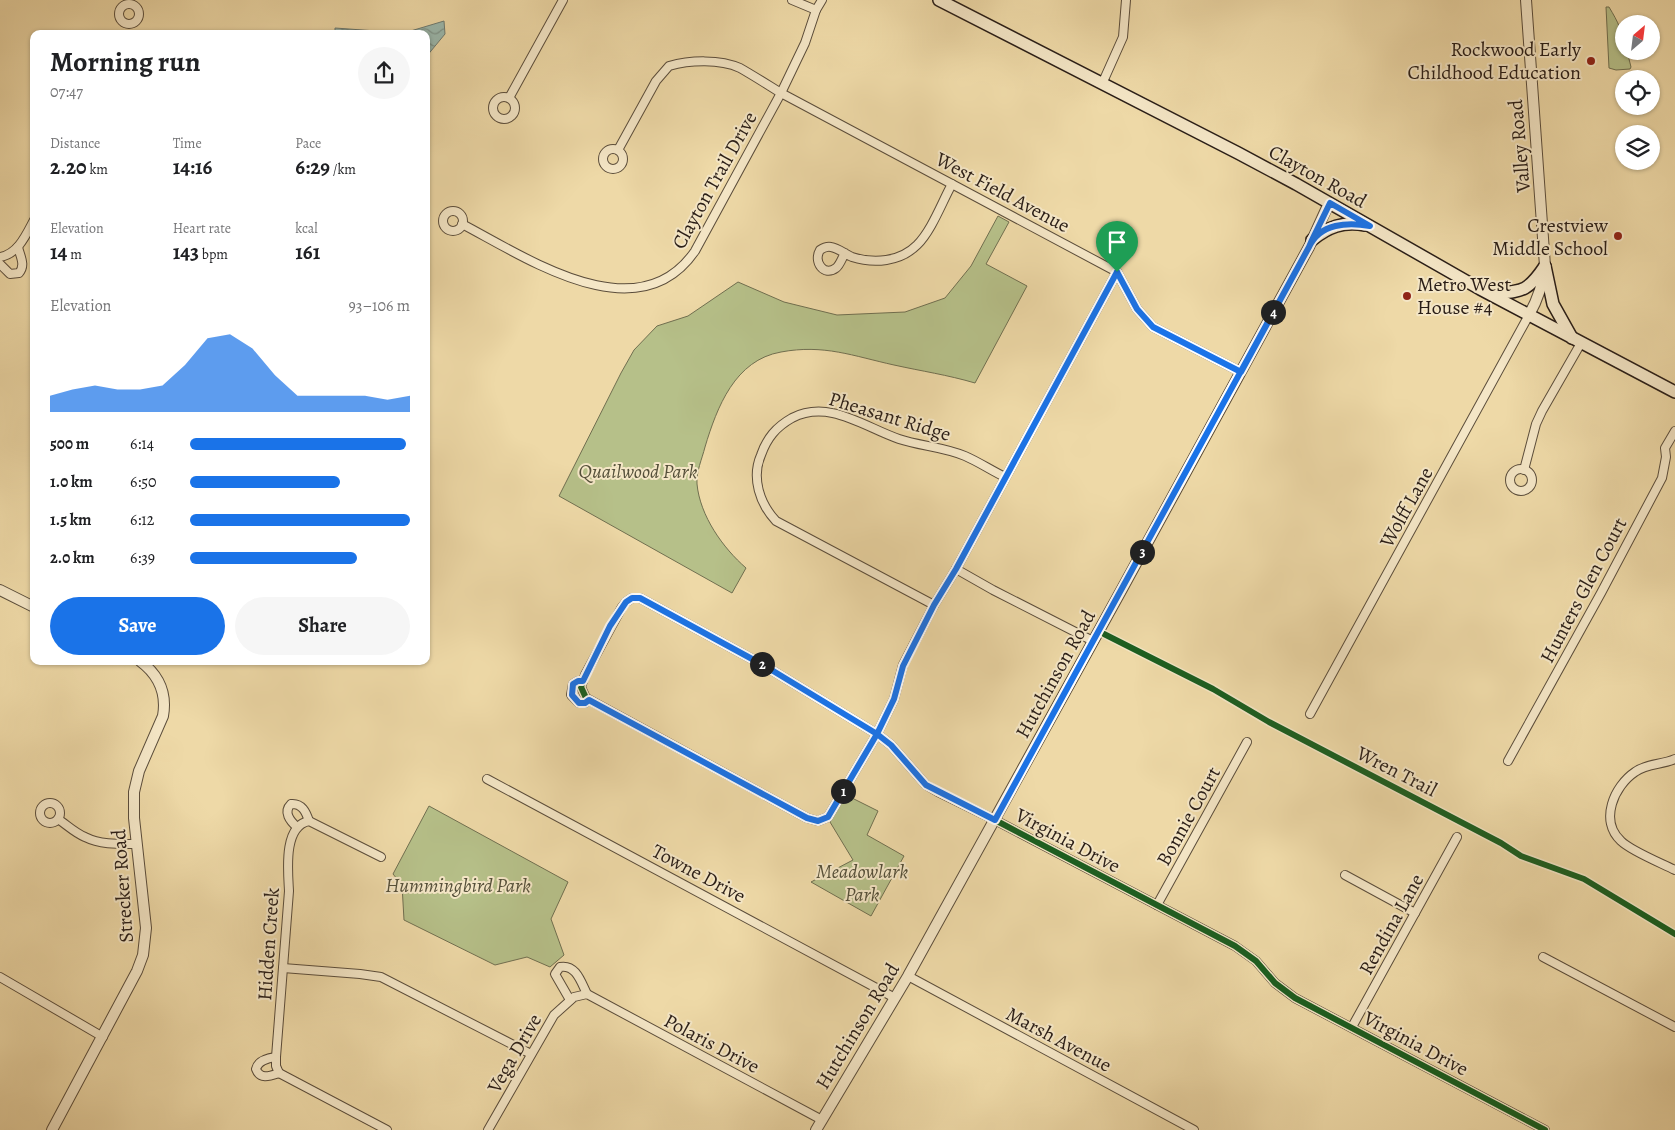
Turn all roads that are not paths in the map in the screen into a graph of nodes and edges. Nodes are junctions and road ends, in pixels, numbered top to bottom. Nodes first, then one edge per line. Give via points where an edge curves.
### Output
1 (563, 0) edge
2 (792, 0) edge
3 (822, 0) edge
4 (939, 0) edge
5 (1126, 0) edge
6 (1526, 0) edge
7 (816, 10) junction
8 (1102, 84) junction
9 (781, 93) junction
10 (509, 98) dead end
11 (618, 150) dead end
12 (952, 184) junction
13 (1330, 203) junction
14 (462, 224) dead end
15 (1370, 226) junction
16 (30, 227) edge
17 (1312, 240) junction
18 (18, 247) junction
19 (845, 253) junction
20 (0, 257) edge
21 (0, 264) edge
22 (1545, 266) junction
23 (1117, 272) junction
24 (1490, 294) junction
25 (1529, 315) junction
26 (1577, 340) junction
27 (1241, 372) junction
28 (1675, 392) edge
29 (1675, 431) edge
30 (1524, 470) dead end
31 (1006, 477) junction
32 (956, 569) junction
33 (0, 590) edge
34 (30, 605) edge
35 (934, 605) junction
36 (1093, 641) junction
37 (144, 665) edge
38 (583, 681) junction
39 (589, 700) junction
40 (1310, 714) dead end
41 (877, 734) junction
42 (1247, 742) dead end
43 (1675, 760) edge
44 (1508, 761) dead end
45 (487, 778) dead end
46 (58, 819) dead end
47 (995, 820) junction
48 (1457, 837) dead end
49 (137, 844) junction
50 (381, 856) dead end
51 (1675, 870) edge
52 (1345, 875) dead end
53 (1158, 905) junction
54 (1415, 913) junction
55 (1543, 957) dead end
56 (283, 968) junction
57 (908, 976) junction
58 (0, 977) edge
59 (587, 994) junction
60 (895, 998) junction
61 (572, 999) junction
62 (1352, 1027) junction
63 (1675, 1027) edge
64 (103, 1037) junction
65 (530, 1054) junction
66 (276, 1057) junction
67 (279, 1073) junction
68 (822, 1120) junction
69 (52, 1130) edge
70 (387, 1130) edge
71 (488, 1130) edge
72 (816, 1130) edge
73 (1194, 1130) edge
74 (1545, 1130) edge

1 - 10 street
2 - 7 street
3 - 7 street, Clayton Trail Drive
4 - 8 main road, Clayton Road
5 - 8 street via 1123,37
6 - 22 street, Valley Road
7 - 9 street, Clayton Trail Drive via 805,44
8 - 13 main road, Clayton Road
9 - 11 street, West Field Avenue via 728,64 696,62 669,66 656,81
9 - 12 street, West Field Avenue
9 - 14 street, Clayton Trail Drive via 695,251 678,272 659,282 630,290 584,282 559,274
12 - 19 street via 927,233 910,252 896,258 872,261
12 - 23 street, West Field Avenue
13 - 15 main road, Clayton Road
13 - 17 street, Hutchinson Road
15 - 17 main road via 1344,223 1331,227
15 - 24 main road, Clayton Road
16 - 18 street
17 - 27 street, Hutchinson Road
18 - 20 street
18 - 21 street via 22,264 19,273 10,274
19 - 19 street via 831,247 823,248 818,254 818,262 822,268 834,269
22 - 24 main road via 1524,289
22 - 25 street, Valley Road via 1543,286
22 - 26 main road via 1553,304
23 - 27 street via 1137,309 1153,327
23 - 31 street
24 - 25 main road, Clayton Road
25 - 26 main road, Clayton Road
25 - 40 street, Wolff Lane
26 - 28 main road, Clayton Road
26 - 30 street via 1536,424
27 - 36 street, Hutchinson Road
29 - 44 street, Hunters Glen Court via 1665,448 1662,478
31 - 32 street
31 - 35 street, Pheasant Ridge via 965,456 901,440 834,412 820,410 806,412 782,424 764,446 758,461 758,486 764,505 776,521
32 - 35 street
32 - 36 street
33 - 34 street
35 - 41 street via 903,666 894,699
36 - 47 street, Hutchinson Road
37 - 49 street, Strecker Road via 161,685 165,706 134,792
38 - 39 street via 581,687
38 - 39 street, Virginia Drive via 573,684 572,695 579,703
38 - 41 street, Virginia Drive via 610,626 626,602 640,598 765,666
39 - 41 street, Virginia Drive via 813,821 828,817
41 - 47 street, Virginia Drive via 926,785
42 - 53 street, Bonnie Court
43 - 51 street via 1646,766 1628,778 1613,798 1610,817 1620,840
45 - 60 street, Towne Drive
46 - 49 street via 95,841
47 - 53 street, Virginia Drive
47 - 57 street, Hutchinson Road
48 - 54 street, Rendina Lane
49 - 64 street, Strecker Road via 146,942 137,971
50 - 56 street, Hidden Creek via 303,823 291,841
52 - 54 street
53 - 62 street, Virginia Drive via 1235,946 1295,998
54 - 62 street, Rendina Lane
55 - 63 street
56 - 65 street via 382,978
56 - 66 street, Hidden Creek
57 - 60 street, Hutchinson Road
57 - 73 street, Marsh Avenue
58 - 64 street
59 - 61 street
59 - 61 street via 574,971 568,966 560,967 555,974
59 - 68 street, Polaris Drive
60 - 68 street, Hutchinson Road
61 - 65 street, Vega Drive via 554,1015
62 - 74 street, Virginia Drive
64 - 69 street, Strecker Road
65 - 71 street, Vega Drive
66 - 67 street, Hidden Creek
66 - 67 street via 262,1061 256,1069 262,1076
67 - 70 street
68 - 72 street, Hutchinson Road

